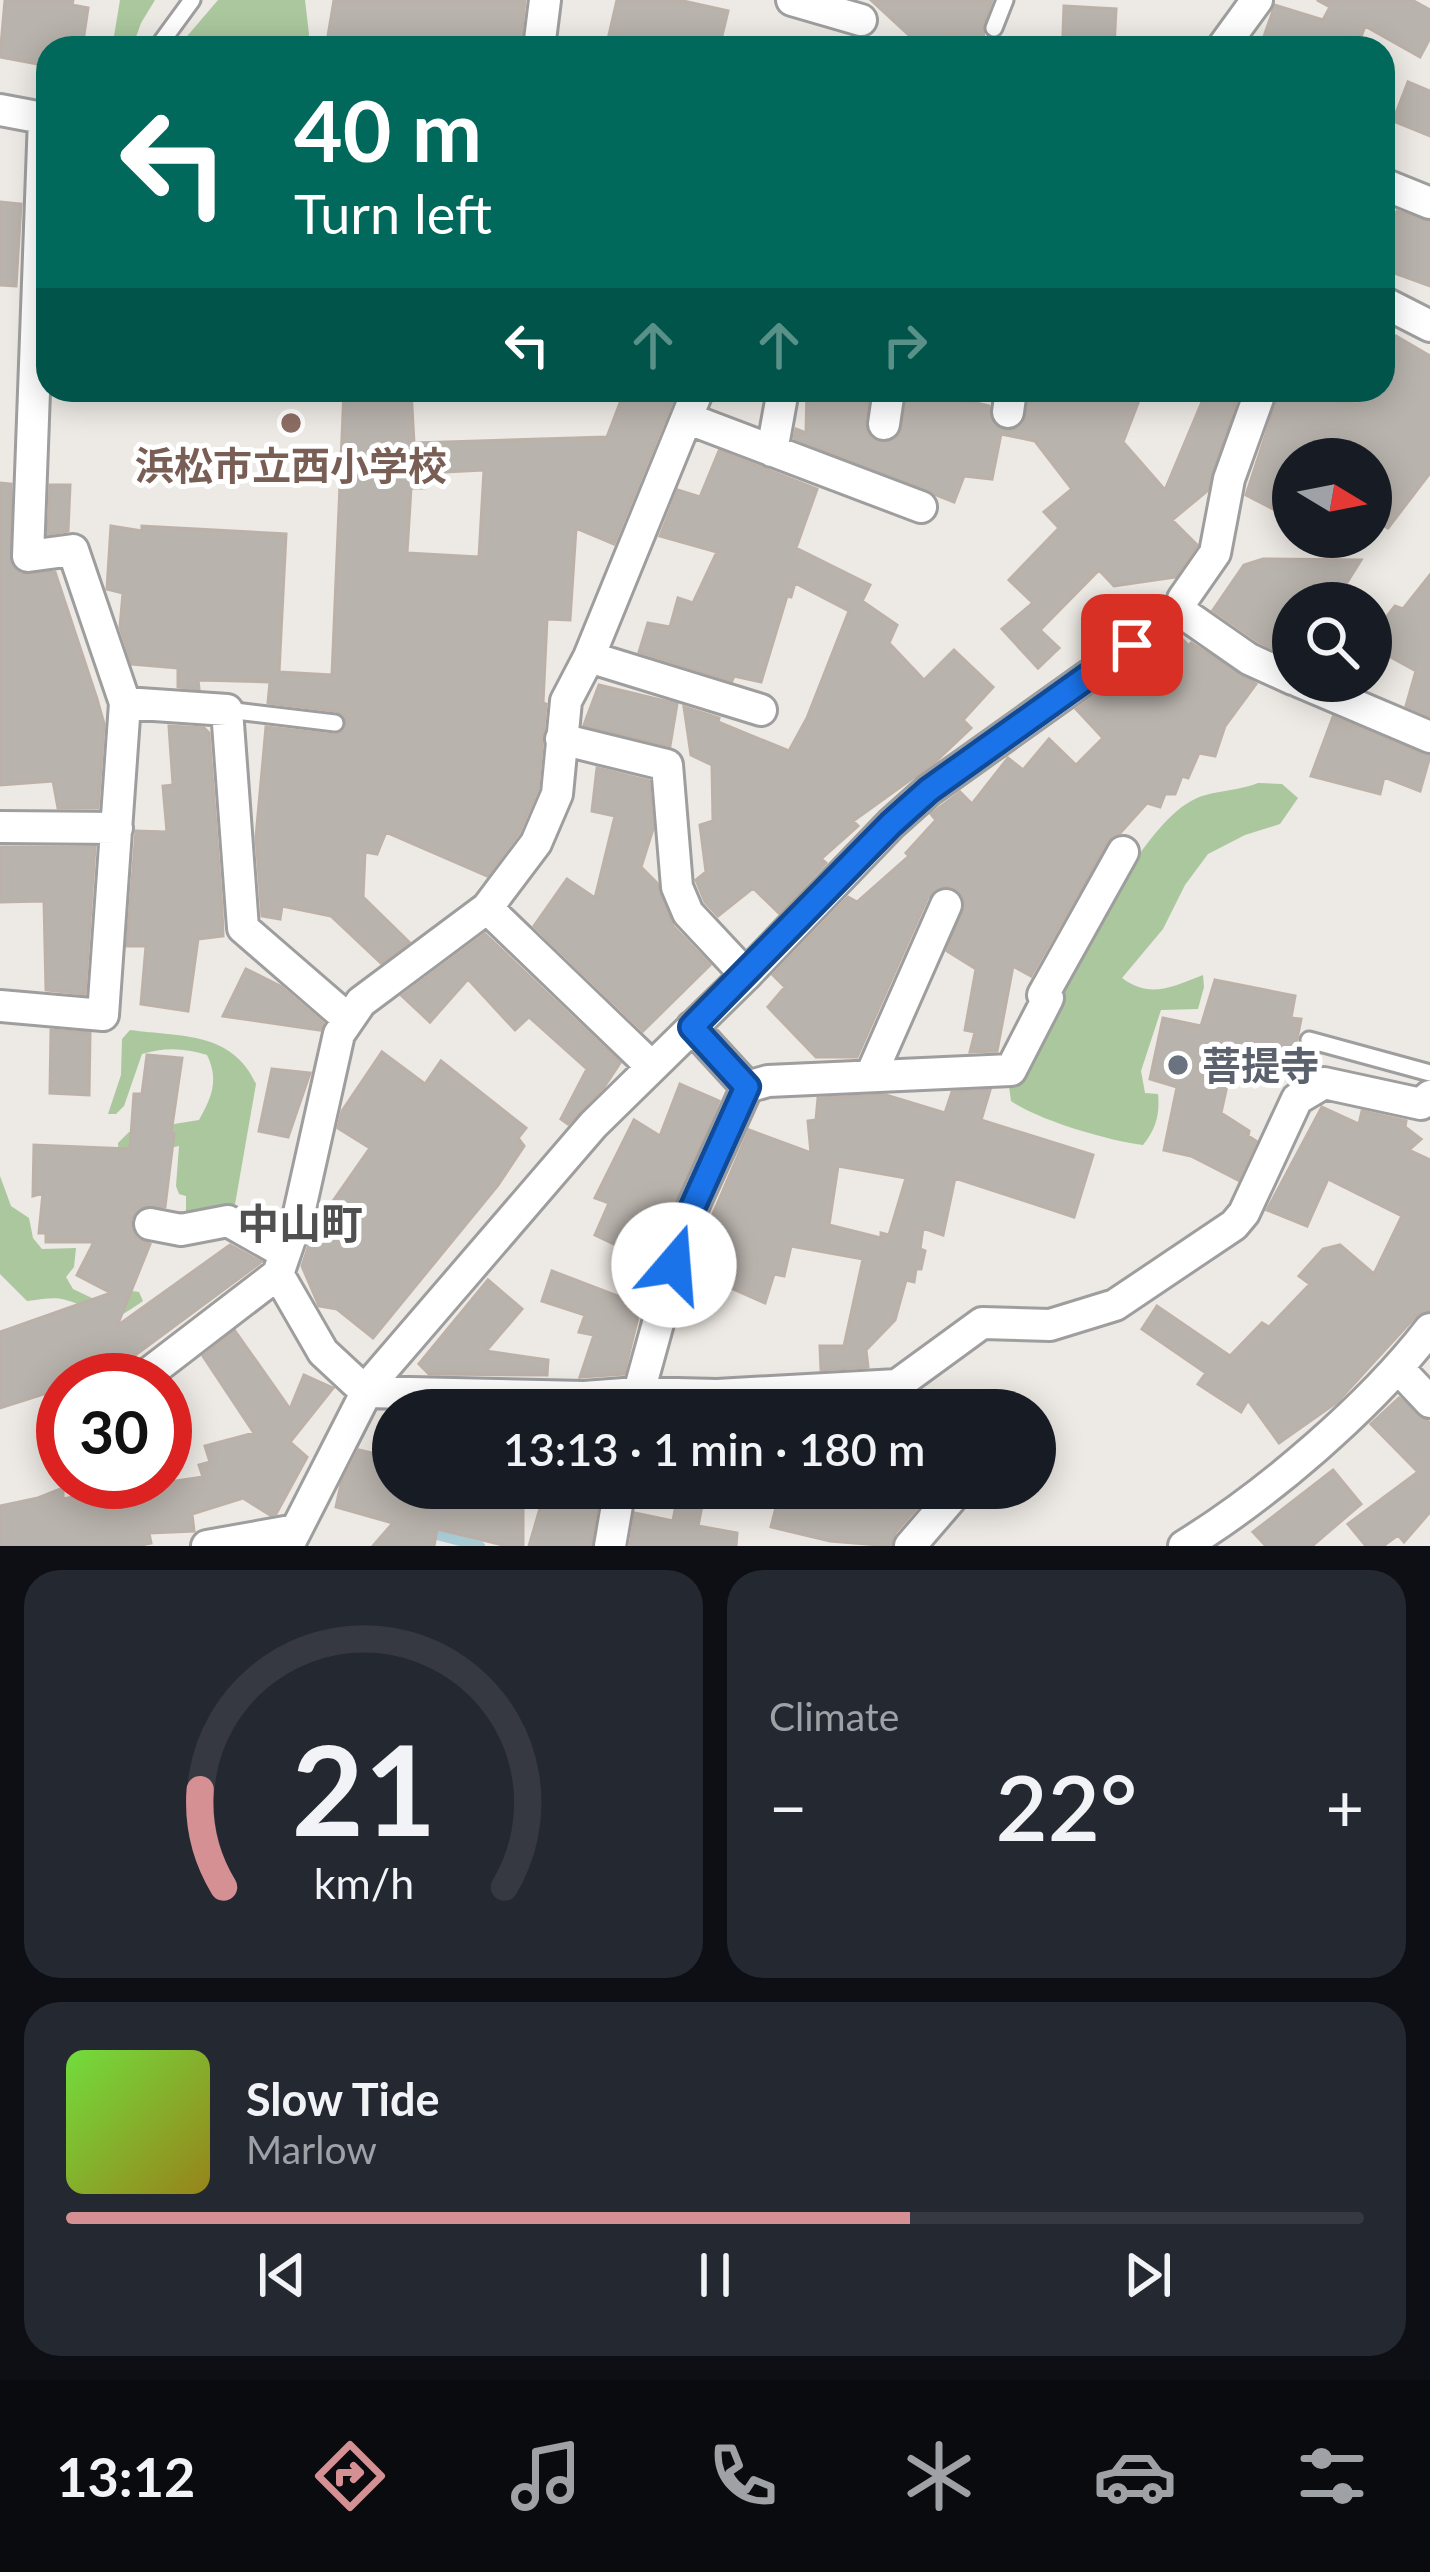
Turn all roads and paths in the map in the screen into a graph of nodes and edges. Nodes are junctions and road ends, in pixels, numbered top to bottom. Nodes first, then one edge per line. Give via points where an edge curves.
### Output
1 (192, 0) edge
2 (545, 0) edge
3 (792, 0) edge
4 (1005, 0) edge
5 (1257, 0) edge
6 (860, 20) dead end
7 (994, 28) dead end
8 (166, 36) edge
9 (540, 36) edge
10 (1231, 36) edge
11 (0, 110) edge
12 (36, 116) edge
13 (1395, 189) edge
14 (1430, 203) edge
15 (1395, 308) edge
16 (1430, 326) edge
17 (36, 361) edge
18 (781, 402) edge
19 (888, 402) edge
20 (1257, 402) edge
21 (694, 404) edge
22 (884, 424) dead end
23 (772, 451) junction
24 (921, 507) dead end
25 (1180, 611) junction
26 (589, 657) junction
27 (1272, 670) edge
28 (1347, 702) edge
29 (124, 703) junction
30 (227, 710) junction
31 (761, 710) dead end
32 (335, 723) dead end
33 (1430, 737) edge
34 (561, 739) junction
35 (0, 827) edge
36 (117, 828) junction
37 (1123, 851) dead end
38 (946, 905) dead end
39 (487, 908) junction
40 (746, 975) junction
41 (0, 1006) edge
42 (347, 1018) junction
43 (692, 1027) junction
44 (1309, 1040) dead end
45 (650, 1065) junction
46 (1430, 1073) edge
47 (871, 1075) junction
48 (747, 1087) junction
49 (1430, 1096) edge
50 (150, 1224) dead end
51 (282, 1263) junction
52 (1430, 1330) edge
53 (176, 1353) edge
54 (1399, 1369) junction
55 (640, 1389) edge
56 (825, 1389) edge
57 (366, 1392) junction
58 (372, 1392) edge
59 (1430, 1402) edge
60 (616, 1509) edge
61 (942, 1509) edge
62 (292, 1538) edge
63 (208, 1546) edge
64 (610, 1546) edge
65 (910, 1546) edge
66 (1184, 1546) edge

1 - 8 lane
2 - 9 street
3 - 6 street
4 - 7 lane
5 - 10 street
11 - 12 street
13 - 14 street
15 - 16 street
17 - 29 street via 28,556 73,550
18 - 23 street
19 - 22 street
20 - 25 street via 1229,479 1215,553
21 - 23 street
21 - 26 street
23 - 24 street
25 - 27 street
25 - 40 street via 929,790
26 - 31 street
26 - 34 street via 566,701
28 - 33 street
29 - 30 street
29 - 36 street
30 - 32 lane
30 - 42 street via 243,928
34 - 39 street via 556,794 536,843
34 - 40 street via 668,765 677,886 688,913
35 - 36 street
36 - 41 street via 103,1015
37 - 47 street via 1011,1070
38 - 47 street
39 - 42 street
39 - 45 street
40 - 43 street
42 - 51 street
43 - 45 street
43 - 48 street
44 - 46 lane
45 - 57 street
47 - 48 street
48 - 55 street via 686,1222
49 - 56 street via 1421,1104 1324,1083 1298,1099 1234,1225 1115,1305 1050,1325 982,1323 897,1385
50 - 51 street via 181,1230 228,1221
51 - 53 street
51 - 57 street via 323,1352
52 - 54 street
54 - 59 street
54 - 66 street via 1288,1469
57 - 58 street
57 - 62 street
60 - 64 street
61 - 65 street
62 - 63 street

